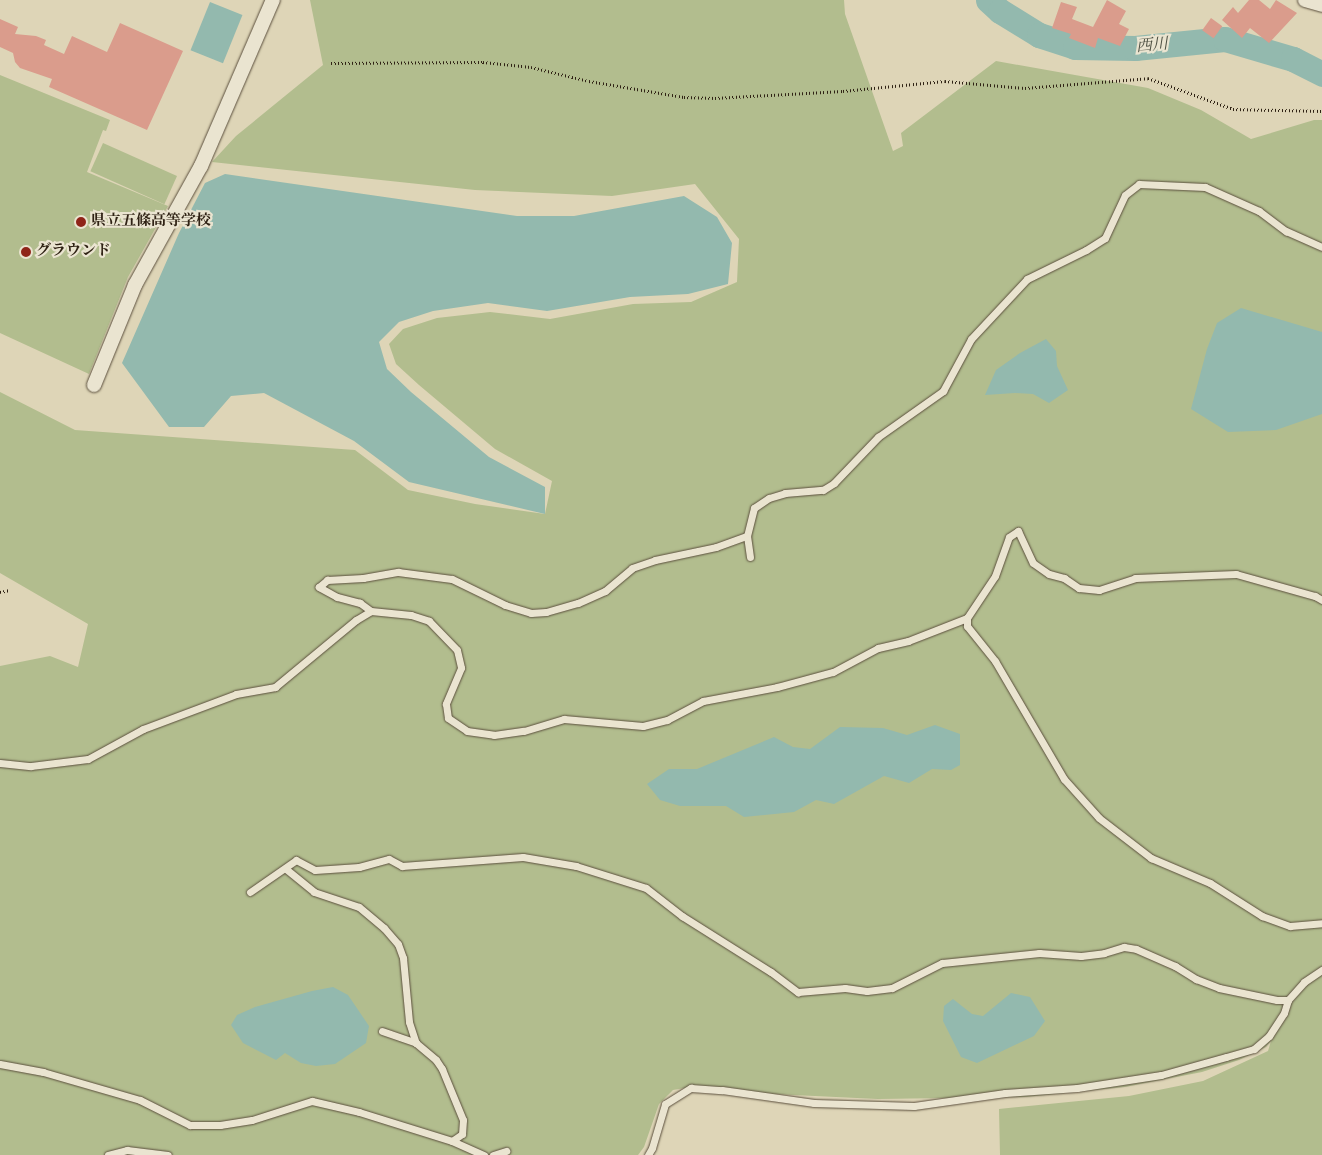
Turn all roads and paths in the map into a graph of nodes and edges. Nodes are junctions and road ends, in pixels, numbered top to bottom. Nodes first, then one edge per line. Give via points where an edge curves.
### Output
1 (273, 0) edge
2 (1305, 0) edge
3 (1322, 5) edge
4 (331, 63) dead end
5 (1322, 111) edge
6 (1322, 247) edge
7 (94, 385) dead end
8 (747, 536) junction
9 (750, 557) dead end
10 (10, 590) dead end
11 (0, 592) edge
12 (1322, 600) edge
13 (371, 611) junction
14 (967, 618) junction
15 (0, 763) edge
16 (286, 869) junction
17 (250, 892) dead end
18 (1322, 923) edge
19 (1322, 970) edge
20 (1288, 1000) junction
21 (382, 1031) dead end
22 (416, 1044) junction
23 (0, 1064) edge
24 (452, 1141) junction
25 (506, 1151) dead end
26 (108, 1155) edge
27 (168, 1155) edge
28 (484, 1155) edge
29 (493, 1155) edge
30 (648, 1155) edge

1 - 7 street via 201,166 135,285
2 - 3 street
4 - 5 path via 483,62 684,97 715,98 945,81 1026,88 1148,78 1233,109
6 - 8 lane via 1286,231 1259,211 1204,187 1139,184 1125,195 1106,238 1027,279 988,318 971,339 943,391 878,437 834,483 823,490 784,493 754,508
8 - 9 lane
8 - 13 lane via 632,568 605,592 546,612 531,613 505,605 452,579 398,572 327,580 319,587
10 - 11 path
12 - 14 lane via 1236,574 1135,578 1098,590 1079,588 1033,563 1018,531 1009,537 995,576
13 - 14 lane via 412,614 429,621 457,650 461,668 446,704 448,718 466,731 494,735 564,719 643,726 667,720 704,701 778,687 833,672 878,648 908,641
13 - 15 lane via 275,687 236,694 143,729 88,759 31,766
14 - 18 lane via 967,626 995,662 1064,779 1099,818 1151,858 1210,883 1262,916 1290,926
16 - 17 lane
16 - 20 lane via 296,860 315,870 359,867 389,859 402,866 523,857 576,866 646,888 675,911 798,992 892,988 942,964 1039,953 1081,956 1124,947 1176,966 1219,988
16 - 22 lane via 314,892 359,907 398,944 403,958 409,1022
19 - 20 lane via 1304,982
20 - 30 lane via 1284,1013 1269,1036 1254,1049 1161,1075 1077,1088 1005,1093 914,1106 814,1104 691,1088 665,1104
21 - 22 lane
22 - 24 lane via 436,1060 457,1102 463,1120 462,1134
23 - 24 lane via 43,1072 140,1100 190,1125 252,1120 312,1101
24 - 28 lane
25 - 29 lane
26 - 27 lane via 127,1150

